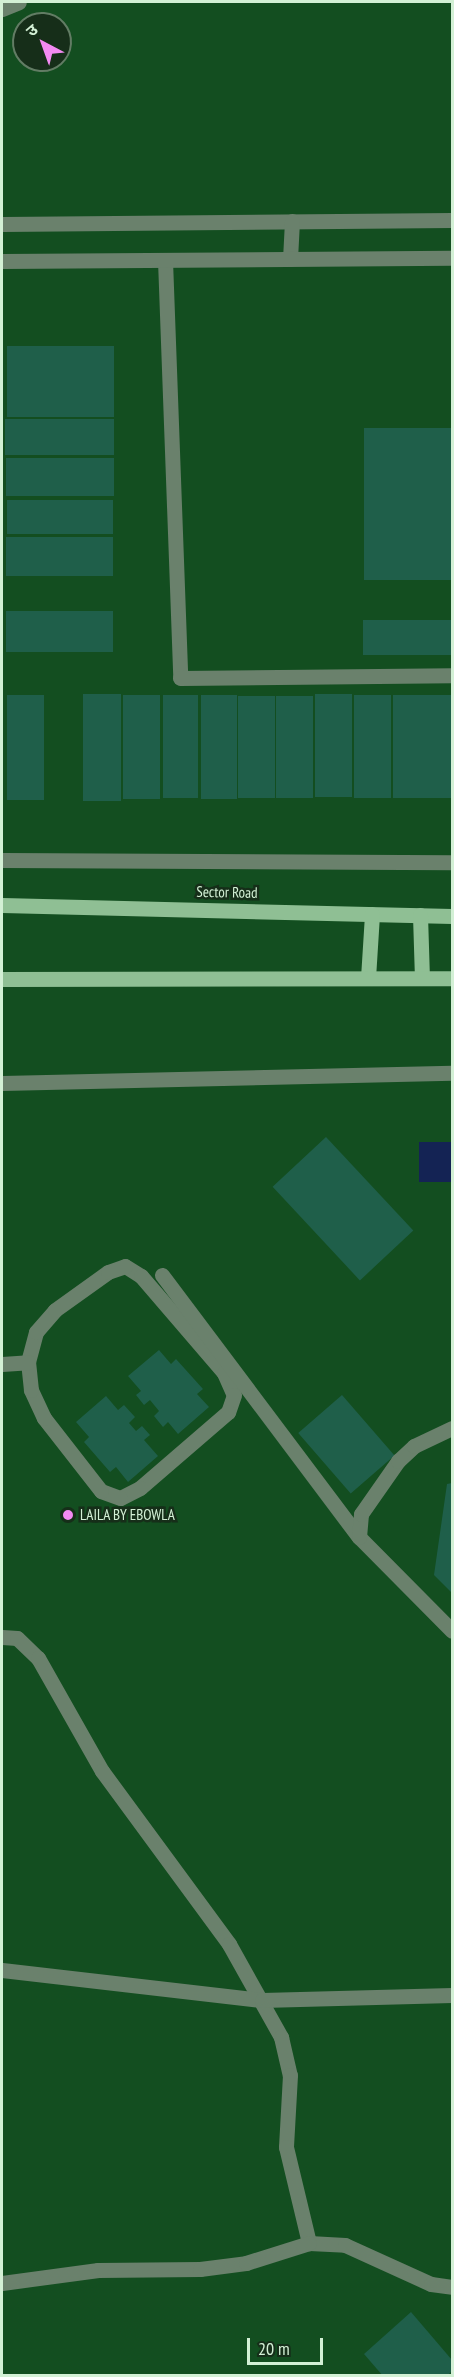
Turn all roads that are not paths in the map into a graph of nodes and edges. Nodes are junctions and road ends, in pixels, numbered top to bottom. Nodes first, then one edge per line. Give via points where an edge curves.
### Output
1 (19, 2) edge
2 (2, 9) edge
3 (453, 220) edge
4 (292, 221) junction
5 (2, 224) edge
6 (453, 258) edge
7 (290, 259) junction
8 (165, 260) junction
9 (2, 261) edge
10 (453, 675) edge
11 (2, 860) edge
12 (453, 862) edge
13 (2, 905) edge
14 (372, 914) junction
15 (420, 915) junction
16 (453, 916) edge
17 (368, 978) junction
18 (422, 978) junction
19 (453, 978) edge
20 (2, 979) edge
21 (453, 1073) edge
22 (2, 1083) edge
23 (162, 1275) dead end
24 (28, 1362) junction
25 (2, 1364) edge
26 (453, 1428) edge
27 (359, 1537) junction
28 (453, 1631) edge
29 (2, 1637) edge
30 (2, 1970) edge
31 (453, 1995) edge
32 (262, 2000) junction
33 (309, 2243) junction
34 (2, 2283) edge
35 (453, 2288) edge

1 - 2 street
3 - 4 street
4 - 5 street
4 - 7 street
6 - 7 street
7 - 8 street
8 - 9 street
8 - 10 street via 180,678
11 - 12 street
13 - 14 main road, Sector Road
14 - 15 main road, Sector Road
14 - 17 main road
15 - 16 main road, Sector Road
15 - 18 main road
17 - 18 main road
17 - 20 main road
18 - 19 main road
21 - 22 street
23 - 27 street
24 - 24 street via 31,1390 44,1418 101,1491 120,1498 140,1488 228,1412 234,1395 224,1373 141,1276 125,1266 108,1272 55,1310 36,1332
24 - 25 street
26 - 27 street via 414,1446 398,1461 361,1514
27 - 28 street
29 - 32 street via 17,1638 38,1658 102,1771 229,1944
30 - 32 street
31 - 32 street
32 - 33 street via 281,2037 290,2075 286,2147
33 - 34 street via 246,2263 200,2269 98,2270
33 - 35 street via 345,2246 431,2283

